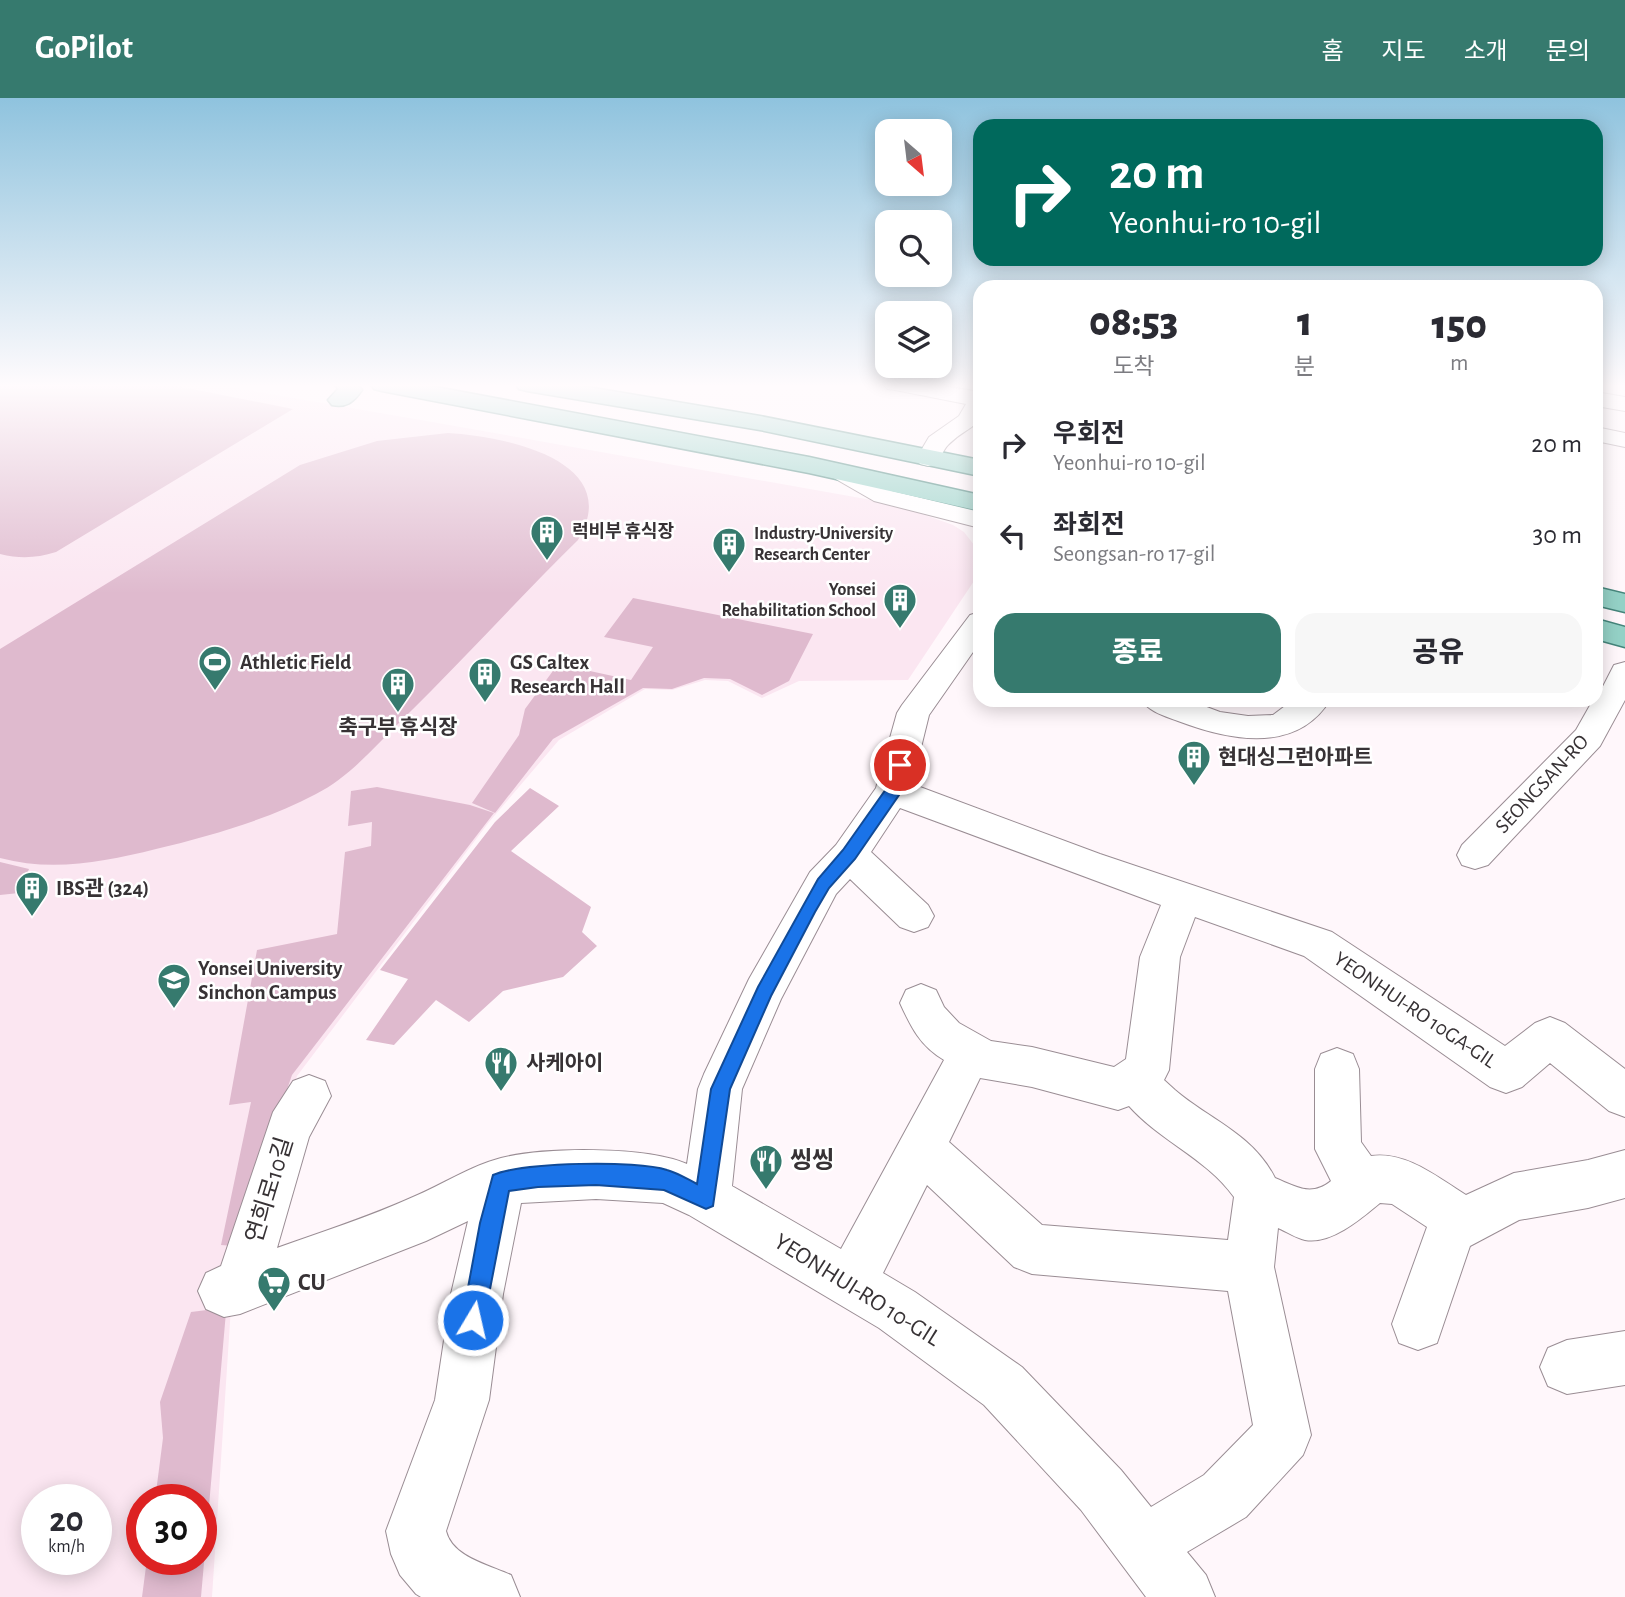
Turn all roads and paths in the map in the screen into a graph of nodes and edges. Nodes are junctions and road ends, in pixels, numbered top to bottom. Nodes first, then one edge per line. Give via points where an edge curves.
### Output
1 (744, 454) edge
2 (909, 454) edge
3 (930, 454) edge
4 (928, 458) junction
5 (973, 467) edge
6 (843, 473) junction
7 (973, 501) edge
8 (968, 517) edge
9 (1603, 580) edge
10 (1625, 581) edge
11 (1603, 598) edge
12 (1625, 603) edge
13 (1603, 620) edge
14 (1625, 624) edge
15 (973, 631) edge
16 (1603, 631) edge
17 (1625, 637) edge
18 (1625, 672) edge
19 (1174, 707) edge
20 (1304, 707) edge
21 (893, 791) junction
22 (849, 855) junction
23 (1475, 855) dead end
24 (1183, 897) junction
25 (914, 916) dead end
26 (925, 1012) dead end
27 (971, 1052) junction
28 (1337, 1069) dead end
29 (1133, 1079) junction
30 (309, 1096) dead end
31 (1625, 1096) edge
32 (920, 1148) junction
33 (1625, 1174) edge
34 (501, 1182) junction
35 (1363, 1187) junction
36 (1258, 1195) junction
37 (706, 1198) junction
38 (1465, 1223) junction
39 (1249, 1267) junction
40 (850, 1284) junction
41 (232, 1290) joint
42 (1418, 1324) dead end
43 (1625, 1358) edge
44 (1567, 1367) dead end
45 (1144, 1544) junction
46 (489, 1597) edge
47 (1184, 1597) edge

1 - 6 main road
2 - 4 main road
3 - 4 street
4 - 5 main road
6 - 7 main road
6 - 8 street via 883,496
9 - 10 main road
11 - 12 main road
13 - 14 main road
15 - 21 street via 913,713
16 - 17 main road
18 - 23 street, SEONGSAN-RO via 1588,738
19 - 20 street via 1249,728 1281,724
21 - 22 street
21 - 24 street, YEONHUI-RO 10GA-GIL
22 - 25 street
22 - 37 street via 809,907 720,1089
24 - 29 street via 1160,957 1147,1070
24 - 31 street, YEONHUI-RO 10GA-GIL via 1318,944 1506,1072 1550,1037
26 - 27 street via 944,1037
27 - 29 street via 985,1060 1118,1089
27 - 32 street
28 - 35 street via 1338,1149
29 - 36 street via 1166,1112 1223,1149 1252,1179
30 - 41 street, 연희로10길 via 289,1128
32 - 39 street via 1032,1249
32 - 40 street
33 - 38 street via 1514,1197
34 - 37 street, YEONHUI-RO 10-GIL via 596,1174 665,1179
34 - 41 street, YEONHUI-RO 10-GIL via 426,1217
34 - 46 street via 477,1294 462,1400 416,1531 421,1554 437,1573
35 - 36 street via 1332,1211 1307,1216
35 - 38 street via 1373,1179 1399,1181
36 - 39 street
37 - 40 street, YEONHUI-RO 10-GIL
38 - 42 street via 1451,1230
39 - 45 street via 1283,1435 1225,1496
40 - 45 street, YEONHUI-RO 10-GIL via 897,1310 1003,1386 1101,1490
43 - 44 street
45 - 47 street, YEONHUI-RO 10-GIL

